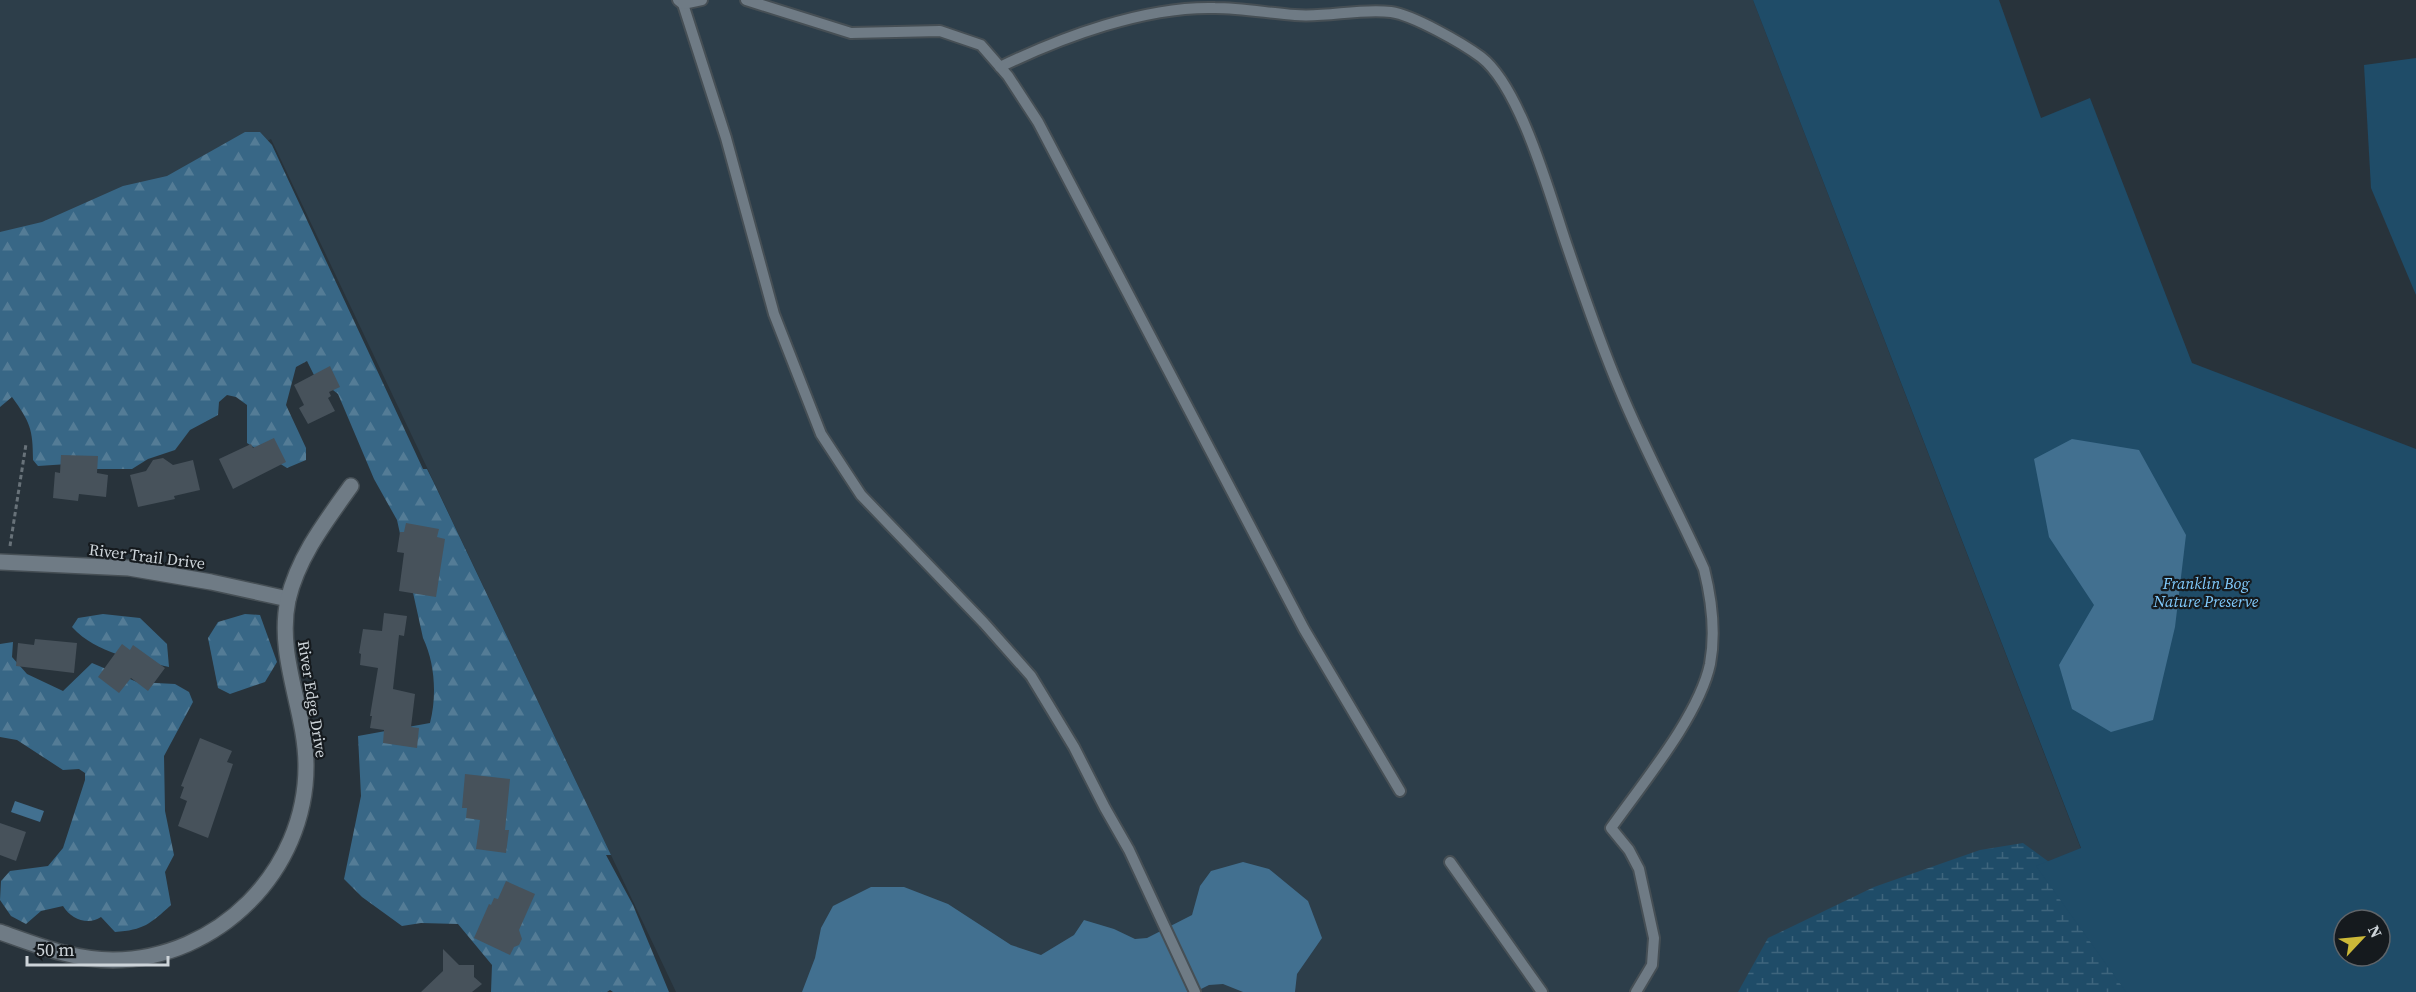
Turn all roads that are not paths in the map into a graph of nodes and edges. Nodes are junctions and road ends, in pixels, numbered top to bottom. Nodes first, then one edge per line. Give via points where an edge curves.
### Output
1 (702, 0) edge
2 (746, 0) edge
3 (681, 2) edge
4 (1000, 67) junction
5 (351, 486) dead end
6 (4, 563) edge
7 (288, 599) junction
8 (1400, 791) dead end
9 (1450, 862) dead end
10 (0, 932) edge
11 (1195, 992) edge
12 (1542, 992) edge
13 (1636, 992) edge

1 - 3 lane
2 - 4 lane via 851,33 940,30 981,45
3 - 11 lane via 726,138 774,314 821,434 861,495 1031,676 1129,850
4 - 8 lane via 1038,122 1304,629
4 - 13 lane via 1097,28 1168,11 1214,8 1313,17 1392,12 1444,34 1482,58 1501,77 1547,183 1620,390 1704,569 1710,594 1714,626 1710,665 1698,700 1611,828 1639,869 1654,938 1652,965
5 - 7 street, River Edge Drive via 310,546
6 - 7 street, River Trail Drive via 129,568
7 - 10 street, River Edge Drive via 285,640 304,741 304,792 294,832 275,871 256,896 238,914 199,940 135,959 70,956
9 - 12 lane

